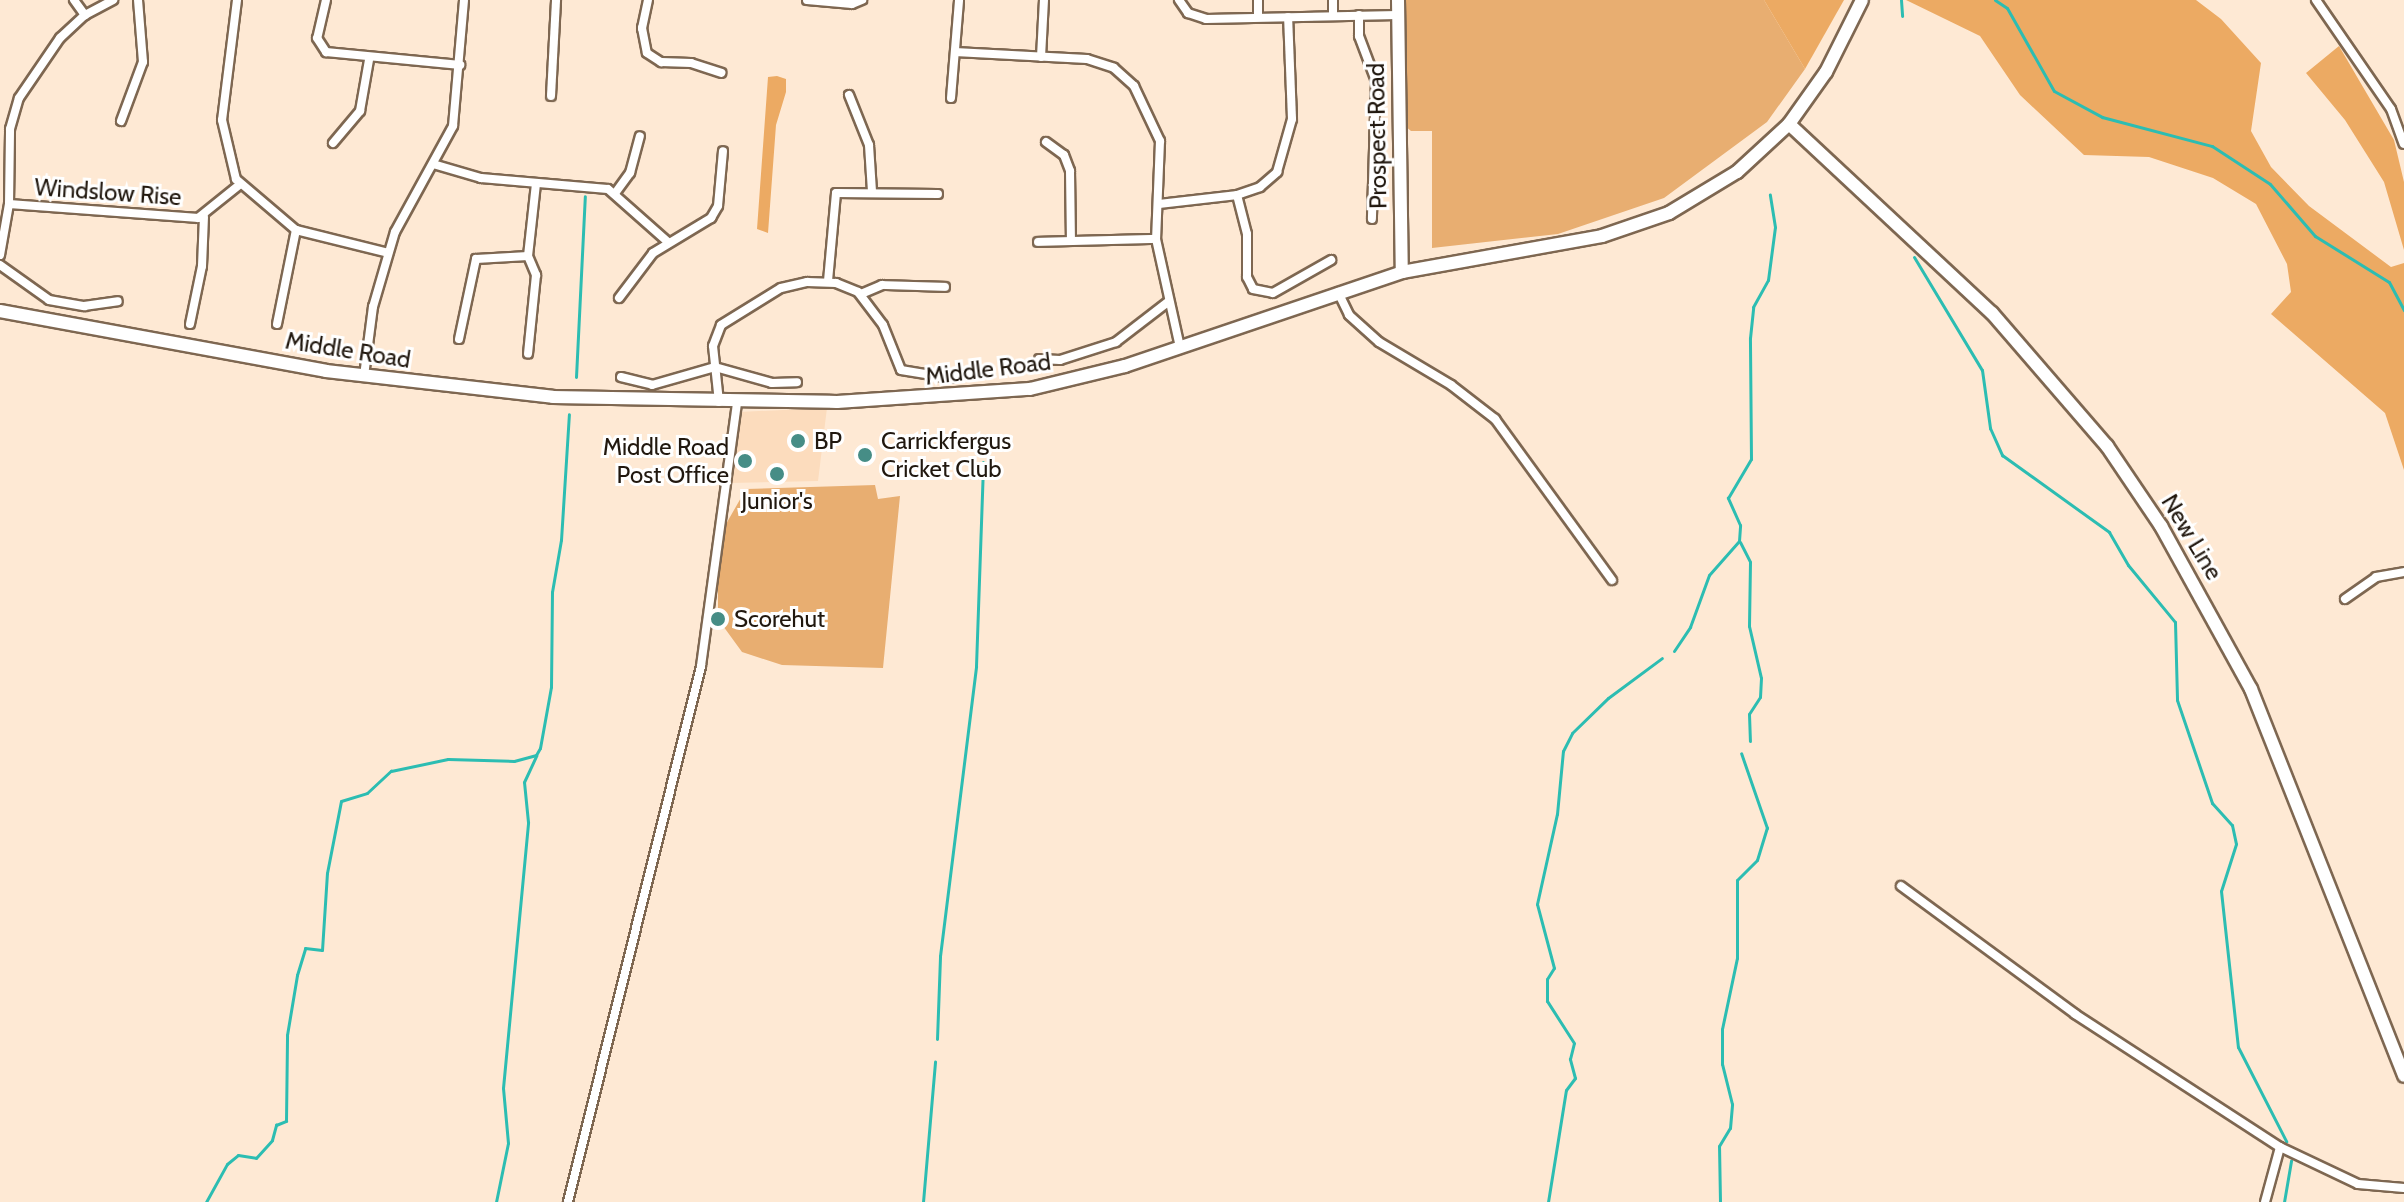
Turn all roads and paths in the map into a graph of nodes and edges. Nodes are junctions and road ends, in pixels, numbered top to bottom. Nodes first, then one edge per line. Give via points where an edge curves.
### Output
1 (74, 0) edge
2 (113, 0) edge
3 (138, 0) edge
4 (237, 0) edge
5 (326, 0) edge
6 (464, 0) edge
7 (556, 0) edge
8 (648, 0) edge
9 (807, 0) edge
10 (862, 0) edge
11 (959, 0) edge
12 (1044, 0) edge
13 (1179, 0) edge
14 (1258, 0) edge
15 (1333, 0) edge
16 (1398, 0) edge
17 (1862, 0) edge
18 (2316, 0) edge
19 (85, 15) junction
20 (1359, 15) junction
21 (1398, 15) junction
22 (1333, 16) junction
23 (1258, 17) junction
24 (1288, 17) junction
25 (955, 52) junction
26 (1041, 57) junction
27 (369, 60) junction
28 (460, 65) junction
29 (721, 73) dead end
30 (849, 95) dead end
31 (551, 96) dead end
32 (951, 98) dead end
33 (121, 121) dead end
34 (1789, 124) junction
35 (640, 136) dead end
36 (1046, 142) dead end
37 (333, 143) dead end
38 (2404, 144) edge
39 (5, 148) edge
40 (723, 151) dead end
41 (433, 164) junction
42 (536, 183) junction
43 (239, 185) junction
44 (616, 192) junction
45 (872, 192) junction
46 (938, 194) dead end
47 (1237, 195) junction
48 (9, 204) junction
49 (1159, 204) junction
50 (204, 217) junction
51 (1372, 219) dead end
52 (296, 230) junction
53 (1156, 239) junction
54 (1071, 241) junction
55 (668, 242) junction
56 (1038, 242) dead end
57 (388, 253) junction
58 (0, 255) edge
59 (528, 256) junction
60 (1331, 260) dead end
61 (0, 265) edge
62 (1402, 272) junction
63 (828, 281) junction
64 (945, 287) dead end
65 (1338, 292) junction
66 (861, 294) junction
67 (619, 298) dead end
68 (118, 301) dead end
69 (1168, 302) junction
70 (0, 311) edge
71 (190, 324) dead end
72 (277, 324) dead end
73 (459, 339) dead end
74 (1180, 347) junction
75 (528, 354) dead end
76 (1039, 359) dead end
77 (715, 367) junction
78 (364, 376) junction
79 (621, 377) dead end
80 (950, 378) dead end
81 (797, 382) dead end
82 (719, 403) junction
83 (737, 403) junction
84 (2404, 572) edge
85 (1612, 580) dead end
86 (2345, 599) dead end
87 (1901, 886) dead end
88 (2404, 1076) edge
89 (2280, 1147) junction
90 (2404, 1188) edge
91 (568, 1202) edge
92 (2265, 1202) edge

1 - 19 street
2 - 19 street
3 - 33 street via 143,62
4 - 43 street via 222,120 228,160
5 - 27 street via 318,45 330,53
6 - 28 street
7 - 31 street
8 - 29 street via 642,28 647,53 661,62 691,63
9 - 10 street
11 - 25 street
12 - 26 street
13 - 23 street via 1188,13 1202,18
14 - 23 street
15 - 22 street
16 - 21 main road, Prospect Road
17 - 34 main road, Middle Road via 1826,72
18 - 38 street via 2391,109
19 - 39 street via 30,79
20 - 21 street
20 - 22 street
20 - 51 street via 1359,36 1376,81
21 - 62 main road, Prospect Road
22 - 24 street
23 - 24 street
24 - 47 street via 1292,109 1286,150 1273,176
25 - 26 street
25 - 32 street
26 - 49 street via 1094,60 1121,72 1134,86 1159,135
27 - 28 street
27 - 37 street via 362,106
28 - 41 street via 453,126
30 - 45 street via 869,145
34 - 62 main road, Middle Road via 1737,172 1644,223
34 - 88 main road, New Line via 1866,190 1992,313 2099,435 2161,526 2257,701
35 - 44 street via 630,173
36 - 54 street via 1064,155 1070,171
39 - 48 street
40 - 55 street via 714,214
41 - 42 street via 464,175
41 - 57 street
42 - 44 street
42 - 59 street
43 - 50 street, Windslow Rise
43 - 52 street
44 - 55 street
45 - 46 street
45 - 63 street via 833,196
47 - 49 street
47 - 60 street via 1253,289 1273,293
48 - 50 street, Windslow Rise
48 - 58 street
49 - 53 street
50 - 71 street via 202,266
52 - 57 street
52 - 72 street
53 - 54 street
53 - 69 street
54 - 56 street
55 - 67 street via 638,268
57 - 78 street via 371,317
59 - 73 street via 476,259
59 - 75 street via 536,275
61 - 68 street via 49,300 84,306
62 - 65 main road, Middle Road
63 - 66 street
63 - 77 street via 786,285 733,313 714,339
64 - 66 street via 882,285
65 - 74 main road, Middle Road
65 - 85 street via 1349,315 1379,342 1495,419
66 - 80 street via 886,331 899,368
69 - 74 street
69 - 76 street via 1116,342 1060,360
70 - 78 main road, Middle Road
74 - 83 main road, Middle Road via 1096,375 1019,391 880,401
77 - 79 street via 652,385
77 - 81 street via 772,383
77 - 82 street
78 - 82 main road, Middle Road via 553,397
82 - 83 main road, Middle Road
83 - 91 street via 701,666
84 - 86 street via 2376,577
87 - 89 street via 2075,1014
89 - 90 street via 2358,1184
89 - 92 street

